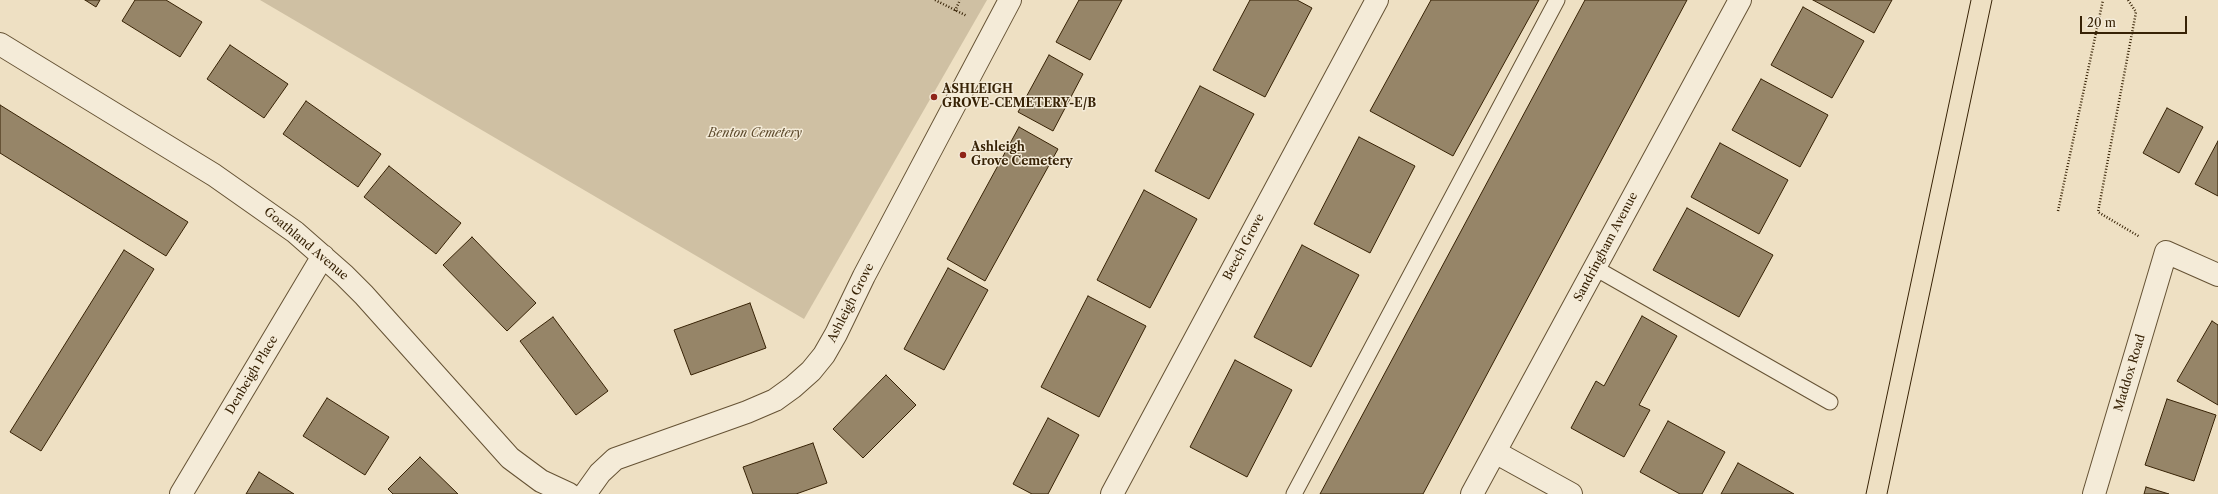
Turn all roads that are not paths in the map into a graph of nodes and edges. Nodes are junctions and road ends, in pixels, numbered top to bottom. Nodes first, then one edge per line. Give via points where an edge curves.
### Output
1 (1010, 0) edge
2 (1376, 0) edge
3 (1558, 0) edge
4 (1740, 0) edge
5 (0, 44) edge
6 (323, 256) junction
7 (1594, 268) junction
8 (2218, 275) edge
9 (1830, 402) dead end
10 (1495, 452) junction
11 (181, 494) edge
12 (569, 494) edge
13 (585, 494) edge
14 (1112, 494) edge
15 (1294, 494) edge
16 (1472, 494) edge
17 (1571, 494) edge
18 (2094, 494) edge

1 - 13 street, Ashleigh Grove via 836,334 811,371 775,400 615,459 600,473
2 - 14 street, Beech Grove
3 - 15 lane
4 - 7 street, Sandringham Avenue
5 - 6 street, Goathland Avenue via 214,175 272,215
6 - 11 street, Denbeigh Place
6 - 12 street, Goathland Avenue via 364,295 510,458 541,481
7 - 9 lane
7 - 10 street, Sandringham Avenue
8 - 18 street, Maddox Road via 2166,252
10 - 16 street, Sandringham Avenue
10 - 17 street

